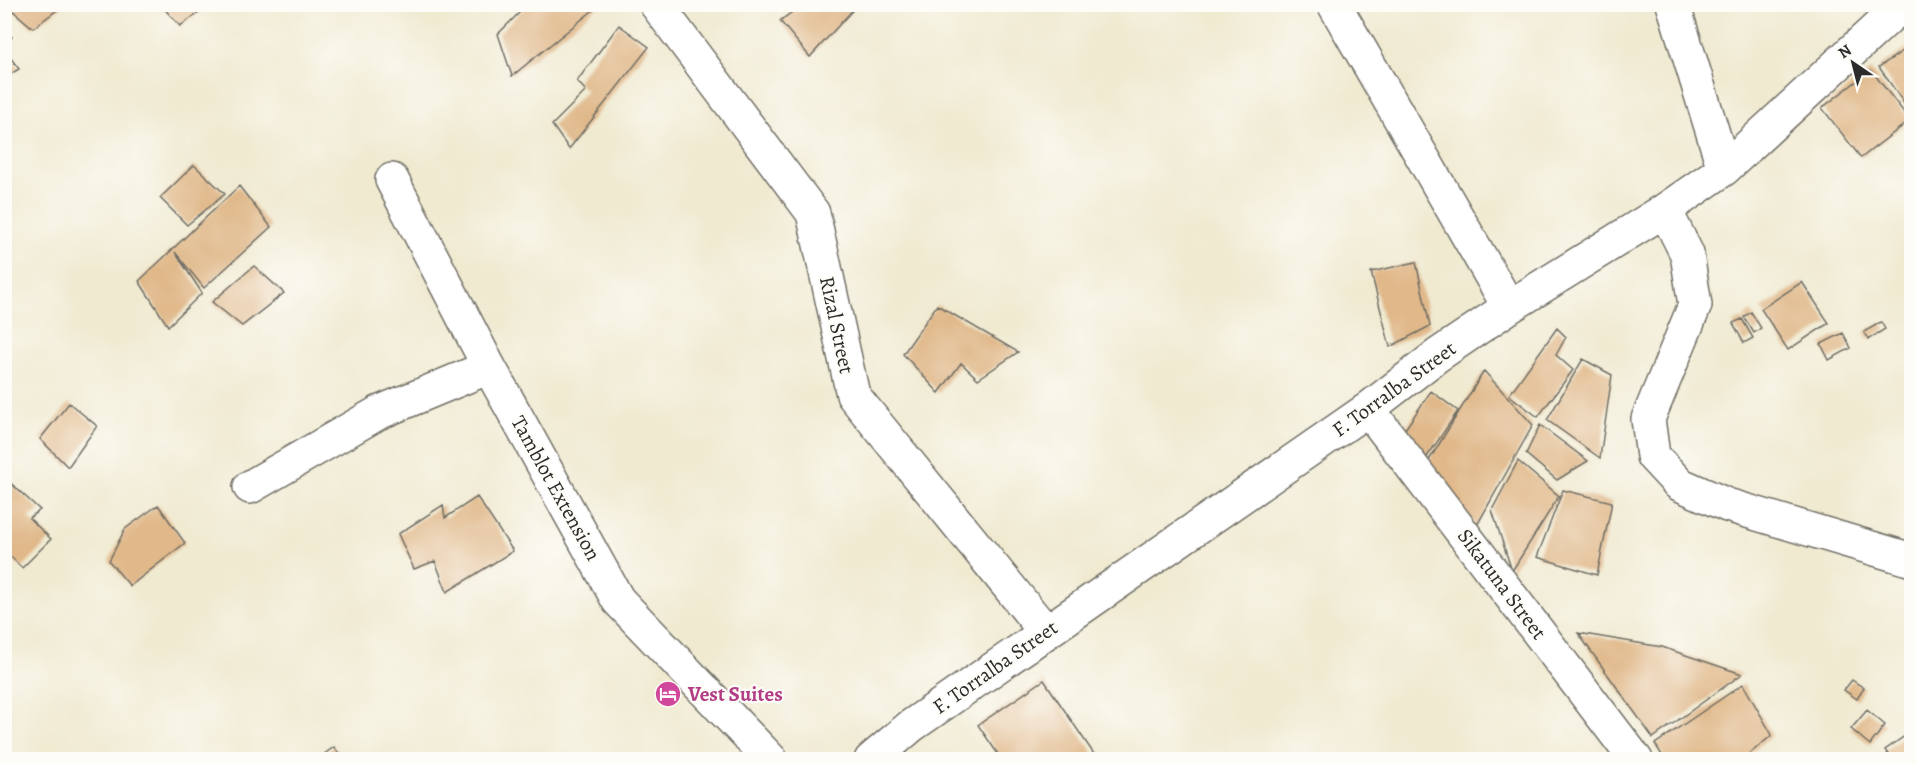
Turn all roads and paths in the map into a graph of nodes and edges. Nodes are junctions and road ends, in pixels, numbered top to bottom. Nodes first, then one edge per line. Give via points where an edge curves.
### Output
1 (1334, 4) edge
2 (1672, 4) edge
3 (1903, 4) edge
4 (662, 7) edge
5 (1724, 169) junction
6 (392, 180) dead end
7 (1665, 210) junction
8 (1509, 307) junction
9 (489, 367) junction
10 (1368, 410) junction
11 (250, 487) dead end
12 (1911, 560) edge
13 (1045, 631) junction
14 (771, 759) edge
15 (871, 759) edge
16 (1636, 759) edge

1 - 8 street
2 - 5 street
3 - 5 street, F. Torralba Street
4 - 13 street, Rizal Street via 813,213 853,395
5 - 7 street, F. Torralba Street
6 - 9 street, Tamblot Extension
7 - 8 street, F. Torralba Street
7 - 12 street via 1688,254 1695,305 1648,419 1653,456 1679,484 1727,505
8 - 10 street, F. Torralba Street via 1438,355
9 - 11 street via 378,413
9 - 14 street, Tamblot Extension via 618,600
10 - 13 street, F. Torralba Street
10 - 16 street, Sikatuna Street
13 - 15 street, F. Torralba Street

